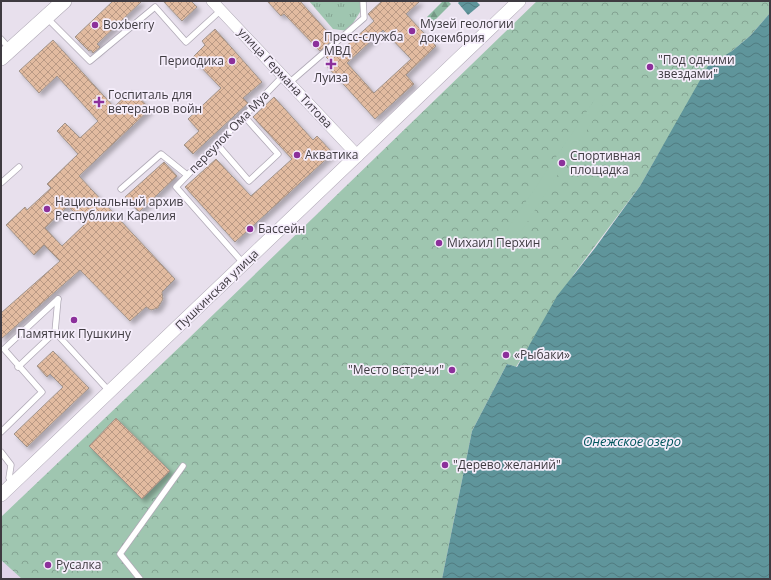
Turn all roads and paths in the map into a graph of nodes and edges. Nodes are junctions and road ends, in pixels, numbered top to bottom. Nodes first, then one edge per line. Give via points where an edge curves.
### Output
1 (212, 1) edge
2 (363, 1) edge
3 (519, 1) edge
4 (62, 2) edge
5 (221, 10) junction
6 (46, 17) junction
7 (4, 49) edge
8 (286, 80) junction
9 (244, 116) junction
10 (217, 144) junction
11 (358, 156) junction
12 (19, 167) dead end
13 (187, 175) junction
14 (1, 183) edge
15 (121, 189) dead end
16 (244, 264) junction
17 (54, 332) junction
18 (18, 367) junction
19 (110, 393) junction
20 (1, 432) edge
21 (1, 452) edge
22 (183, 466) dead end
23 (14, 483) junction
24 (1, 495) edge
25 (140, 579) edge

1 - 5 street, улица Германа Титова
2 - 8 lane, переулок Ома Муа via 364,18
3 - 11 street, Пушкинская улица
4 - 6 main road
5 - 6 lane via 186,42 155,7 90,60
5 - 8 street, улица Германа Титова
6 - 7 main road
8 - 9 lane, переулок Ома Муа
8 - 11 street, улица Германа Титова
9 - 10 lane, переулок Ома Муа
9 - 10 lane via 278,154 249,181
10 - 13 lane, переулок Ома Муа
11 - 16 street, Пушкинская улица
12 - 14 lane
13 - 15 lane via 161,154
13 - 16 lane, переулок Ома Муа via 176,187
16 - 19 street, Пушкинская улица
17 - 18 lane
17 - 18 lane via 58,299 4,350
17 - 19 lane
18 - 20 lane via 42,392
19 - 23 street, Пушкинская улица
21 - 23 lane via 11,465 9,478
22 - 25 lane via 120,554
23 - 24 street, Пушкинская улица

